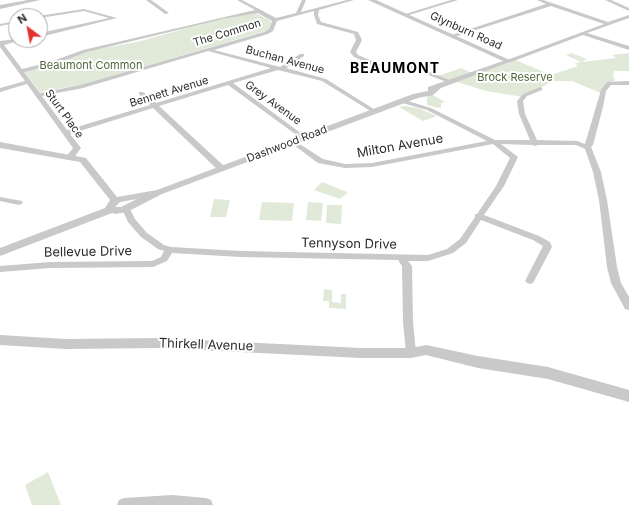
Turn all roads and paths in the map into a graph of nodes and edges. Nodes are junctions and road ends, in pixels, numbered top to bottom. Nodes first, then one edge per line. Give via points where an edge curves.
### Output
1 (36, 0) edge
2 (148, 0) edge
3 (239, 0) edge
4 (304, 0) edge
5 (352, 0) edge
6 (370, 0) edge
7 (456, 0) edge
8 (539, 0) edge
9 (607, 0) edge
10 (24, 1) edge
11 (551, 4) junction
12 (0, 7) edge
13 (317, 9) junction
14 (629, 10) edge
15 (259, 11) junction
16 (167, 13) dead end
17 (298, 13) junction
18 (404, 15) junction
19 (48, 16) edge
20 (629, 16) edge
21 (275, 20) junction
22 (609, 24) junction
23 (48, 33) edge
24 (584, 34) junction
25 (452, 36) junction
26 (0, 44) edge
27 (629, 48) edge
28 (207, 50) junction
29 (302, 55) dead end
30 (498, 56) junction
31 (509, 60) junction
32 (495, 66) junction
33 (279, 69) junction
34 (20, 71) junction
35 (28, 82) junction
36 (451, 82) junction
37 (629, 83) edge
38 (230, 84) junction
39 (540, 89) dead end
40 (0, 90) edge
41 (141, 93) dead end
42 (38, 95) junction
43 (416, 96) junction
44 (401, 101) junction
45 (420, 106) junction
46 (154, 107) junction
47 (374, 111) junction
48 (66, 133) junction
49 (304, 138) junction
50 (293, 142) junction
51 (494, 142) junction
52 (535, 144) junction
53 (0, 145) edge
54 (585, 146) junction
55 (70, 157) junction
56 (221, 168) junction
57 (0, 199) edge
58 (20, 203) dead end
59 (113, 205) junction
60 (127, 205) junction
61 (478, 216) junction
62 (170, 250) junction
63 (0, 252) edge
64 (402, 258) junction
65 (419, 258) junction
66 (0, 269) edge
67 (407, 278) junction
68 (530, 281) dead end
69 (629, 306) edge
70 (0, 340) edge
71 (412, 353) junction
72 (629, 396) edge
73 (124, 505) edge
74 (206, 505) edge

1 - 10 street
2 - 16 street
3 - 15 street
4 - 17 street
5 - 13 street
6 - 18 street, Glynburn Road
7 - 18 street
8 - 11 street
9 - 14 street
10 - 12 street
11 - 22 street
11 - 25 street
13 - 17 street
13 - 36 street via 319,23 356,33 359,40 353,53 356,56 378,66 414,67
15 - 21 street, The Common
15 - 34 street, The Common via 85,51
17 - 21 street
18 - 25 street, Glynburn Road
19 - 23 street via 84,10 115,18
20 - 22 street, Dashwood Road
21 - 28 street, The Common via 274,26 266,33
22 - 24 street, Dashwood Road
24 - 27 street
24 - 31 street, Dashwood Road
25 - 30 street, Glynburn Road
26 - 34 street, Sturt Place via 7,57
28 - 33 street, Buchan Avenue
28 - 42 street, The Common via 81,86
29 - 33 street, Bennett Avenue
30 - 31 street, Glynburn Road
30 - 32 street via 502,61
31 - 32 street, Dashwood Road
32 - 36 street, Dashwood Road
33 - 38 street, Bennett Avenue
33 - 47 street, Buchan Avenue via 324,80
34 - 35 street, Sturt Place
35 - 40 street
35 - 42 street, Sturt Place
36 - 43 street, Dashwood Road via 430,93
37 - 54 street via 609,83 603,91 589,145
38 - 46 street, Bennett Avenue
38 - 49 street, Grey Avenue
39 - 52 street via 525,95 520,101 522,114
41 - 46 street
42 - 48 street, Sturt Place
43 - 44 street, Dashwood Road
43 - 45 street via 421,101
44 - 45 street
44 - 47 street, Dashwood Road
45 - 51 street
46 - 48 street, Bennett Avenue
46 - 56 street
47 - 49 street, Dashwood Road
48 - 55 street, Sturt Place via 77,148
49 - 50 street, Dashwood Road
50 - 51 street, Milton Avenue via 320,161 352,166 372,165
50 - 56 street, Dashwood Road
51 - 52 street
51 - 61 street, Tennyson Drive via 514,157 500,186
52 - 54 street via 577,143
53 - 55 street
54 - 69 street via 597,172 616,283
55 - 59 street via 83,160 87,164
56 - 60 street, Dashwood Road
57 - 58 street
59 - 60 street via 119,211
59 - 63 street
60 - 62 street, Tennyson Drive via 131,220 144,235
61 - 65 street, Tennyson Drive via 456,248 438,256
61 - 68 street via 547,244 548,247
62 - 64 street, Tennyson Drive
62 - 66 street, Bellevue Drive via 164,259 153,264 50,264
64 - 65 street, Tennyson Drive
64 - 67 street via 407,266
65 - 67 street
67 - 71 street
70 - 71 street, Thirkell Avenue via 66,344 165,343 361,353
71 - 72 street, Thirkell Avenue via 439,360 478,362 548,373
73 - 74 street via 172,502

